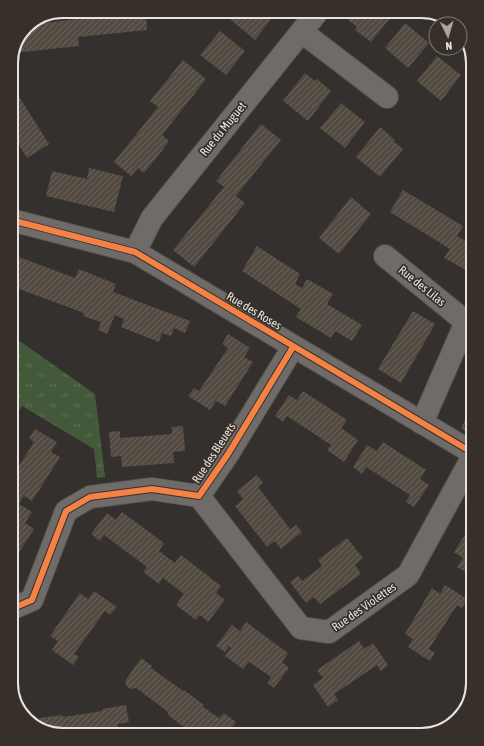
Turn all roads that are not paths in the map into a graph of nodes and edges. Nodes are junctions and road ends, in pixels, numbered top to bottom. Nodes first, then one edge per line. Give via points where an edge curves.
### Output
1 (313, 18) edge
2 (302, 32) junction
3 (388, 97) dead end
4 (18, 222) edge
5 (134, 252) junction
6 (384, 256) dead end
7 (293, 347) junction
8 (422, 423) junction
9 (466, 448) edge
10 (466, 469) edge
11 (199, 496) junction
12 (18, 606) edge

1 - 2 street, Rue du Muguet
2 - 3 street
2 - 5 street, Rue du Muguet via 152,218
4 - 5 street, Rue des Roses
5 - 7 street, Rue des Roses
6 - 8 street, Rue des Lilas via 466,322
7 - 8 street, Rue des Roses
7 - 11 street, Rue des Bleuets via 228,454
8 - 9 street, Rue des Roses
10 - 11 street, Rue des Violettes via 408,576 329,632 301,628
11 - 12 street, Rue des Bleuets via 152,488 90,497 66,511 32,600

